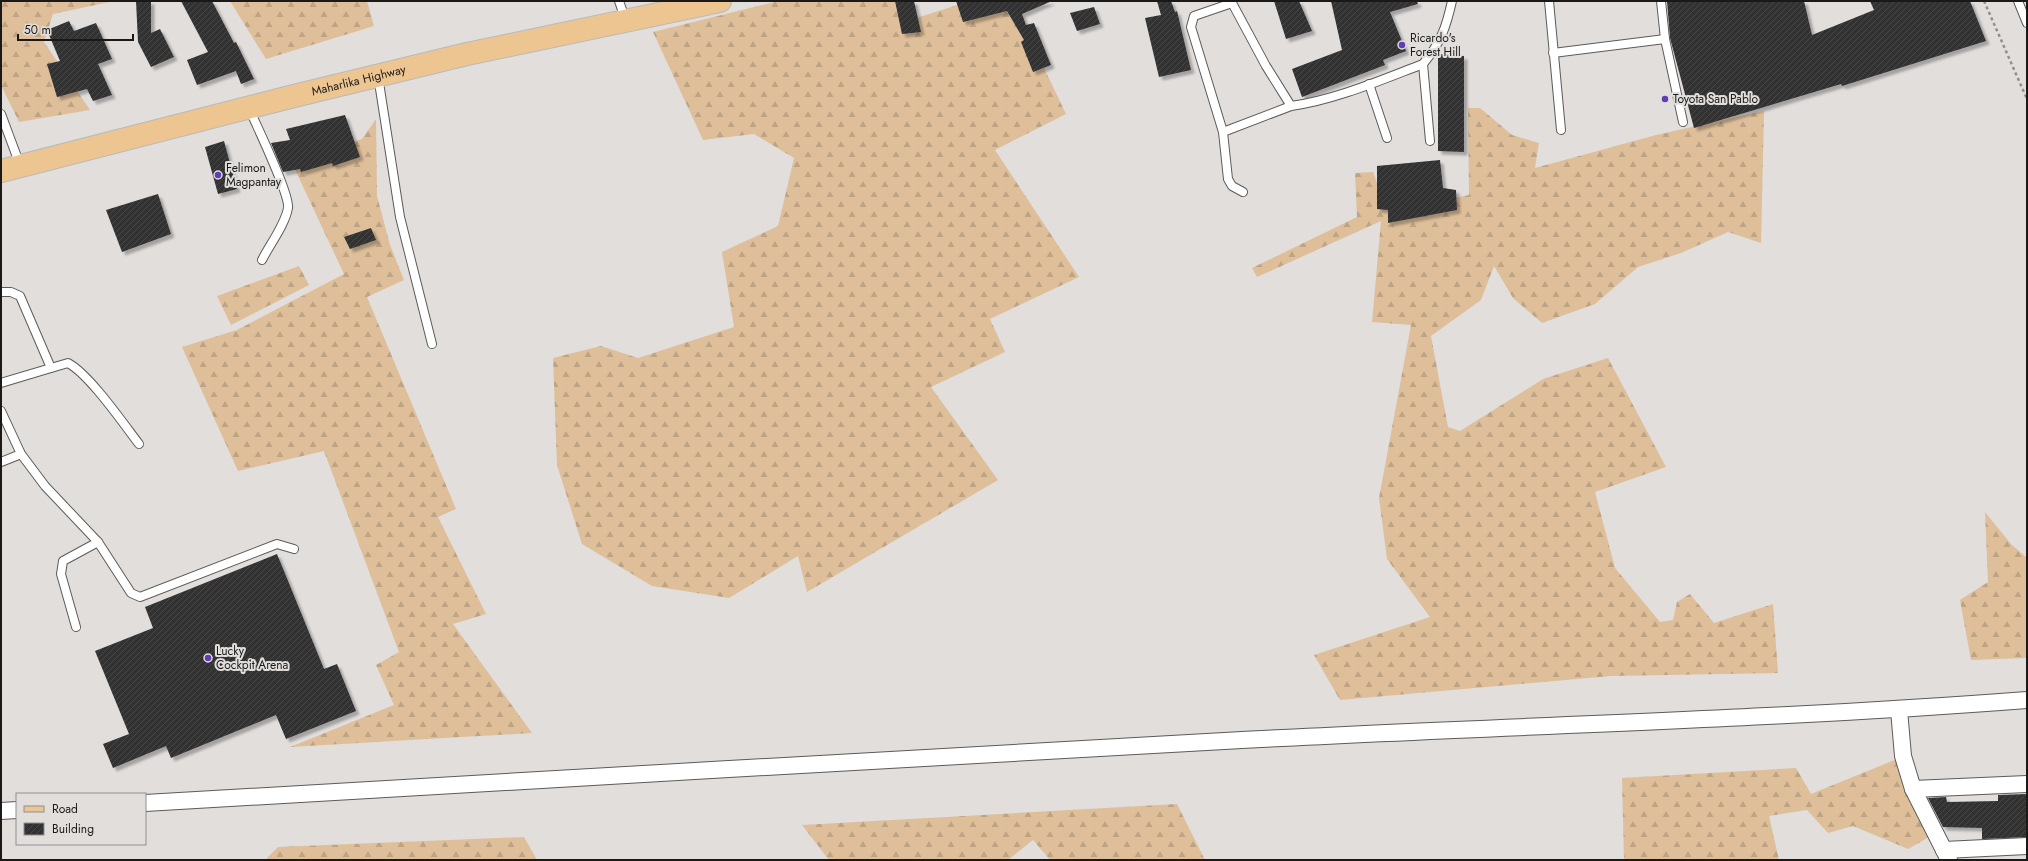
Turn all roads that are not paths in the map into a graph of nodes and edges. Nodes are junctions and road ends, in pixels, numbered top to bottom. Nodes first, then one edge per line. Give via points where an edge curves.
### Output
1 (619, 1) edge
2 (720, 1) edge
3 (1452, 1) edge
4 (1549, 1) edge
5 (1661, 1) edge
6 (2018, 1) edge
7 (1231, 2) edge
8 (626, 21) junction
9 (2027, 23) edge
10 (1665, 39) junction
11 (1553, 53) junction
12 (1423, 64) junction
13 (378, 75) junction
14 (1369, 84) junction
15 (1291, 106) junction
16 (249, 108) junction
17 (1, 114) edge
18 (1683, 122) dead end
19 (1561, 130) dead end
20 (1222, 132) junction
21 (1388, 138) dead end
22 (1430, 141) dead end
23 (11, 169) edge
24 (1243, 192) dead end
25 (262, 260) dead end
26 (1, 292) edge
27 (432, 344) dead end
28 (51, 368) junction
29 (1, 383) edge
30 (1, 411) edge
31 (139, 444) dead end
32 (21, 454) junction
33 (1, 462) edge
34 (98, 542) junction
35 (294, 549) dead end
36 (76, 627) dead end
37 (2027, 700) edge
38 (1899, 710) junction
39 (2027, 784) edge
40 (1913, 789) junction
41 (146, 803) edge
42 (16, 810) edge
43 (1, 811) edge
44 (2027, 846) edge
45 (1947, 855) edge

1 - 8 lane
2 - 8 main road, Maharlika Highway
3 - 12 lane via 1438,46
4 - 11 lane
5 - 10 lane
6 - 9 lane
7 - 15 lane
7 - 20 lane via 1194,16 1191,27
8 - 13 main road, Maharlika Highway
10 - 11 lane
10 - 18 lane
11 - 19 lane
12 - 14 lane
12 - 22 lane
13 - 16 main road, Maharlika Highway
13 - 27 lane via 400,217
14 - 15 lane
14 - 21 lane
15 - 20 lane
16 - 23 main road, Maharlika Highway
16 - 25 lane via 279,177 288,207
17 - 23 lane
20 - 24 lane via 1228,179 1232,186
26 - 28 lane via 11,292 20,296
28 - 29 lane
28 - 31 lane via 68,363 74,366
30 - 32 lane
32 - 33 lane
32 - 34 lane via 45,486
34 - 35 lane via 123,584 131,593 140,597 277,544
34 - 36 lane via 63,561 61,574
37 - 38 street
38 - 40 street via 1903,756
38 - 41 street via 1065,749 544,782
39 - 40 street
40 - 45 street
42 - 43 street
44 - 45 street

